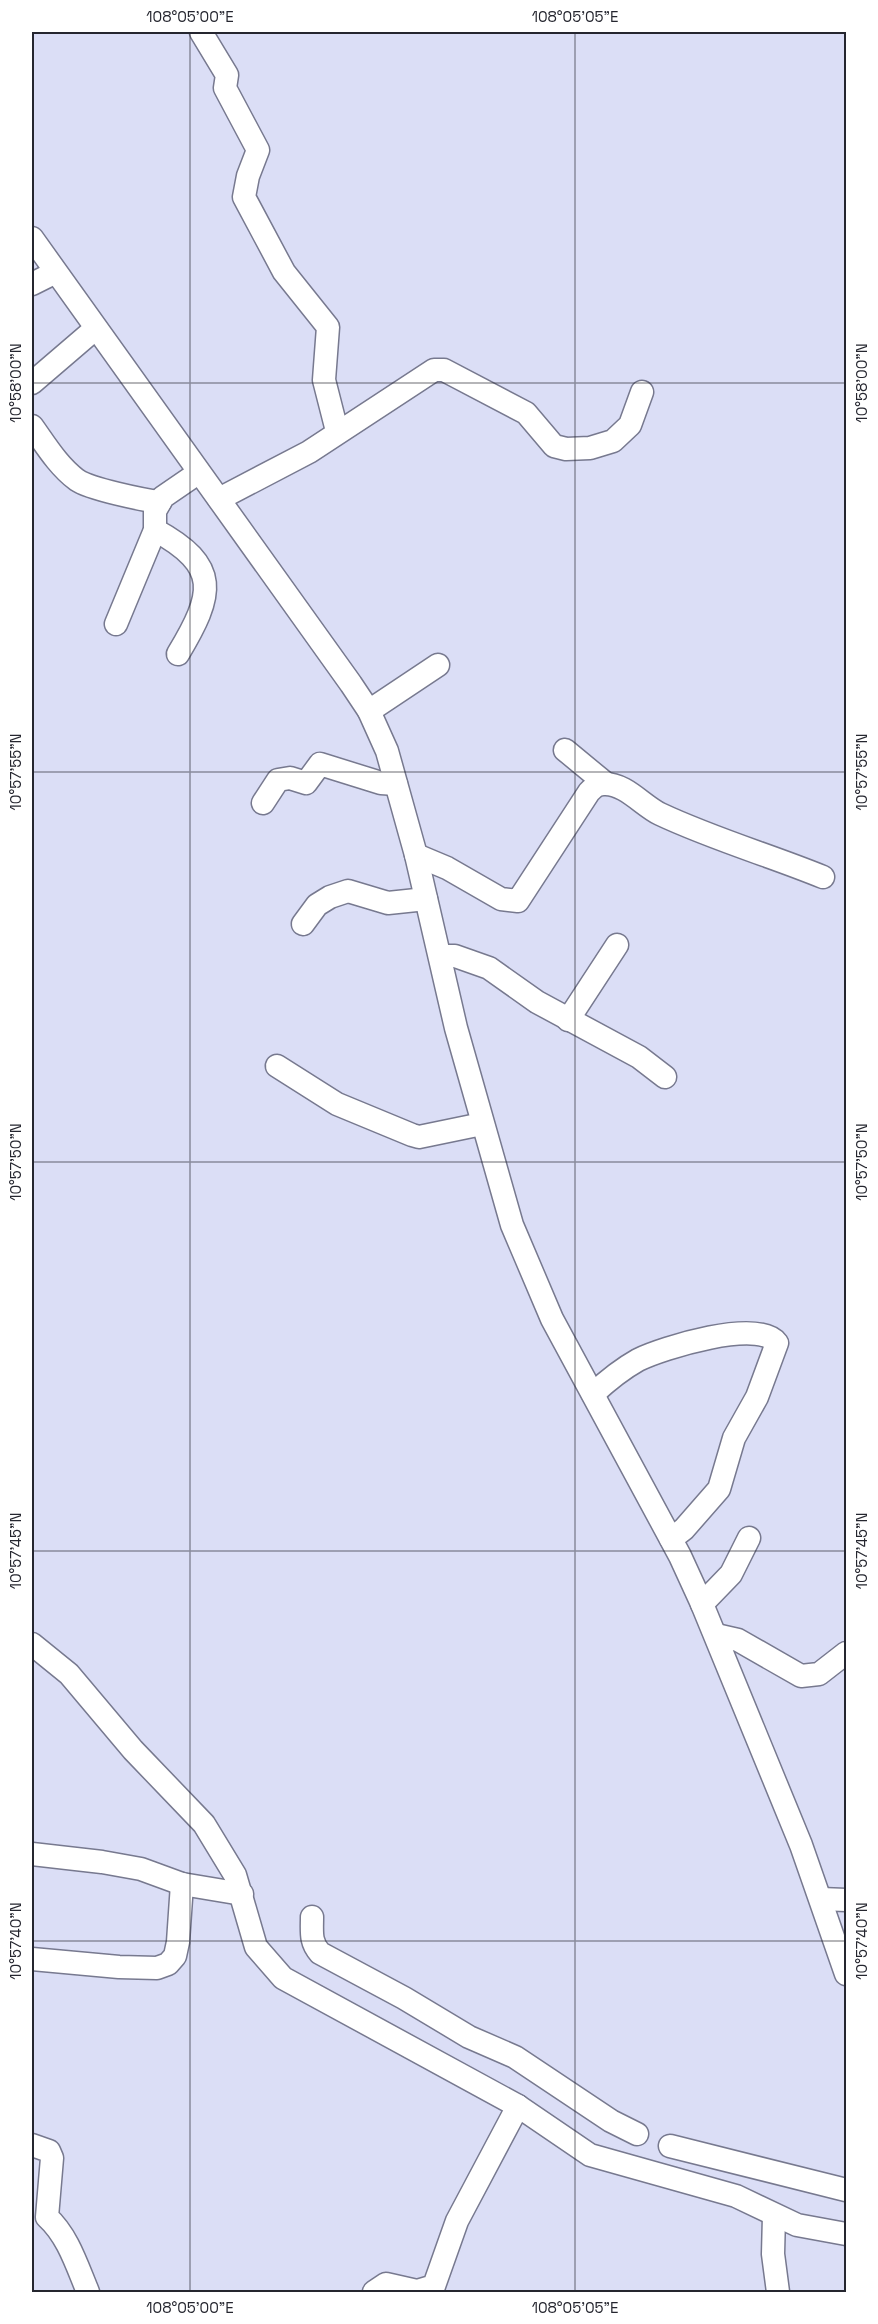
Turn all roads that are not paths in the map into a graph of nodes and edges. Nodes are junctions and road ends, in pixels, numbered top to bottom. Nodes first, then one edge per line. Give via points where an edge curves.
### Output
1 (201, 32) edge
2 (32, 238) edge
3 (54, 273) junction
4 (32, 284) edge
5 (95, 329) junction
6 (32, 383) edge
7 (642, 392) dead end
8 (32, 426) edge
9 (337, 431) junction
10 (198, 473) junction
11 (219, 499) junction
12 (160, 502) junction
13 (154, 530) junction
14 (116, 624) dead end
15 (178, 654) dead end
16 (438, 665) dead end
17 (369, 711) junction
18 (565, 750) dead end
19 (605, 783) junction
20 (396, 784) junction
21 (263, 803) dead end
22 (416, 855) junction
23 (823, 877) dead end
24 (426, 899) junction
25 (303, 924) dead end
26 (617, 945) dead end
27 (440, 956) junction
28 (568, 1020) junction
29 (277, 1065) dead end
30 (665, 1077) dead end
31 (482, 1124) junction
32 (593, 1394) junction
33 (749, 1538) dead end
34 (671, 1539) junction
35 (702, 1604) junction
36 (716, 1635) junction
37 (32, 1644) edge
38 (846, 1653) edge
39 (32, 1854) edge
40 (182, 1884) junction
41 (242, 1894) junction
42 (821, 1899) junction
43 (846, 1900) edge
44 (312, 1917) dead end
45 (32, 1959) edge
46 (846, 1974) edge
47 (518, 2106) junction
48 (637, 2134) dead end
49 (32, 2145) edge
50 (670, 2146) dead end
51 (846, 2190) edge
52 (774, 2216) junction
53 (846, 2234) edge
54 (88, 2292) edge
55 (374, 2292) edge
56 (778, 2292) edge

1 - 9 street via 227,75 225,88 258,150 243,191 250,212 284,272 328,327 324,380
2 - 3 street
3 - 4 street
3 - 5 street
5 - 6 street
5 - 10 street
7 - 9 street via 630,425 622,434 590,448 554,446 526,413 444,370 424,374
8 - 12 street via 57,460 79,481
9 - 11 street via 309,452
10 - 11 street
10 - 12 street
11 - 17 street
12 - 13 street via 155,511
13 - 14 street
13 - 15 street via 180,544 203,568 205,576 199,614
16 - 17 street
17 - 20 street
18 - 19 street
19 - 22 street via 589,792 518,901 501,899
19 - 23 street via 619,787 657,813 714,838
20 - 21 street via 320,764 306,783 290,778 278,780
20 - 22 street
22 - 24 street
24 - 25 street via 388,903 348,891 317,905
24 - 27 street
26 - 28 street
27 - 28 street via 455,956 489,968
27 - 31 street
28 - 30 street via 639,1057
29 - 31 street via 337,1104 412,1135
31 - 32 street via 512,1225 532,1276
32 - 34 street
32 - 34 street via 639,1360 714,1336 764,1335 777,1342 757,1397 734,1438 719,1489
33 - 35 street via 731,1574
34 - 35 street
35 - 36 street
36 - 38 street via 738,1640 801,1676 819,1674
36 - 42 street
37 - 41 street via 69,1674 133,1750 204,1824 222,1850
39 - 40 street via 141,1869
40 - 41 street
40 - 45 street via 175,1956 168,1964 157,1968 119,1967
41 - 47 street via 256,1947 283,1978
42 - 43 street
42 - 46 street
44 - 48 street via 312,1937 320,1953 469,2037 515,2057
47 - 52 street via 590,2155 736,2196
47 - 55 street via 456,2221 434,2286 417,2291 386,2284
49 - 54 street via 49,2151 52,2158 47,2217 56,2224 70,2248
50 - 51 street
52 - 53 street via 797,2225
52 - 56 street

